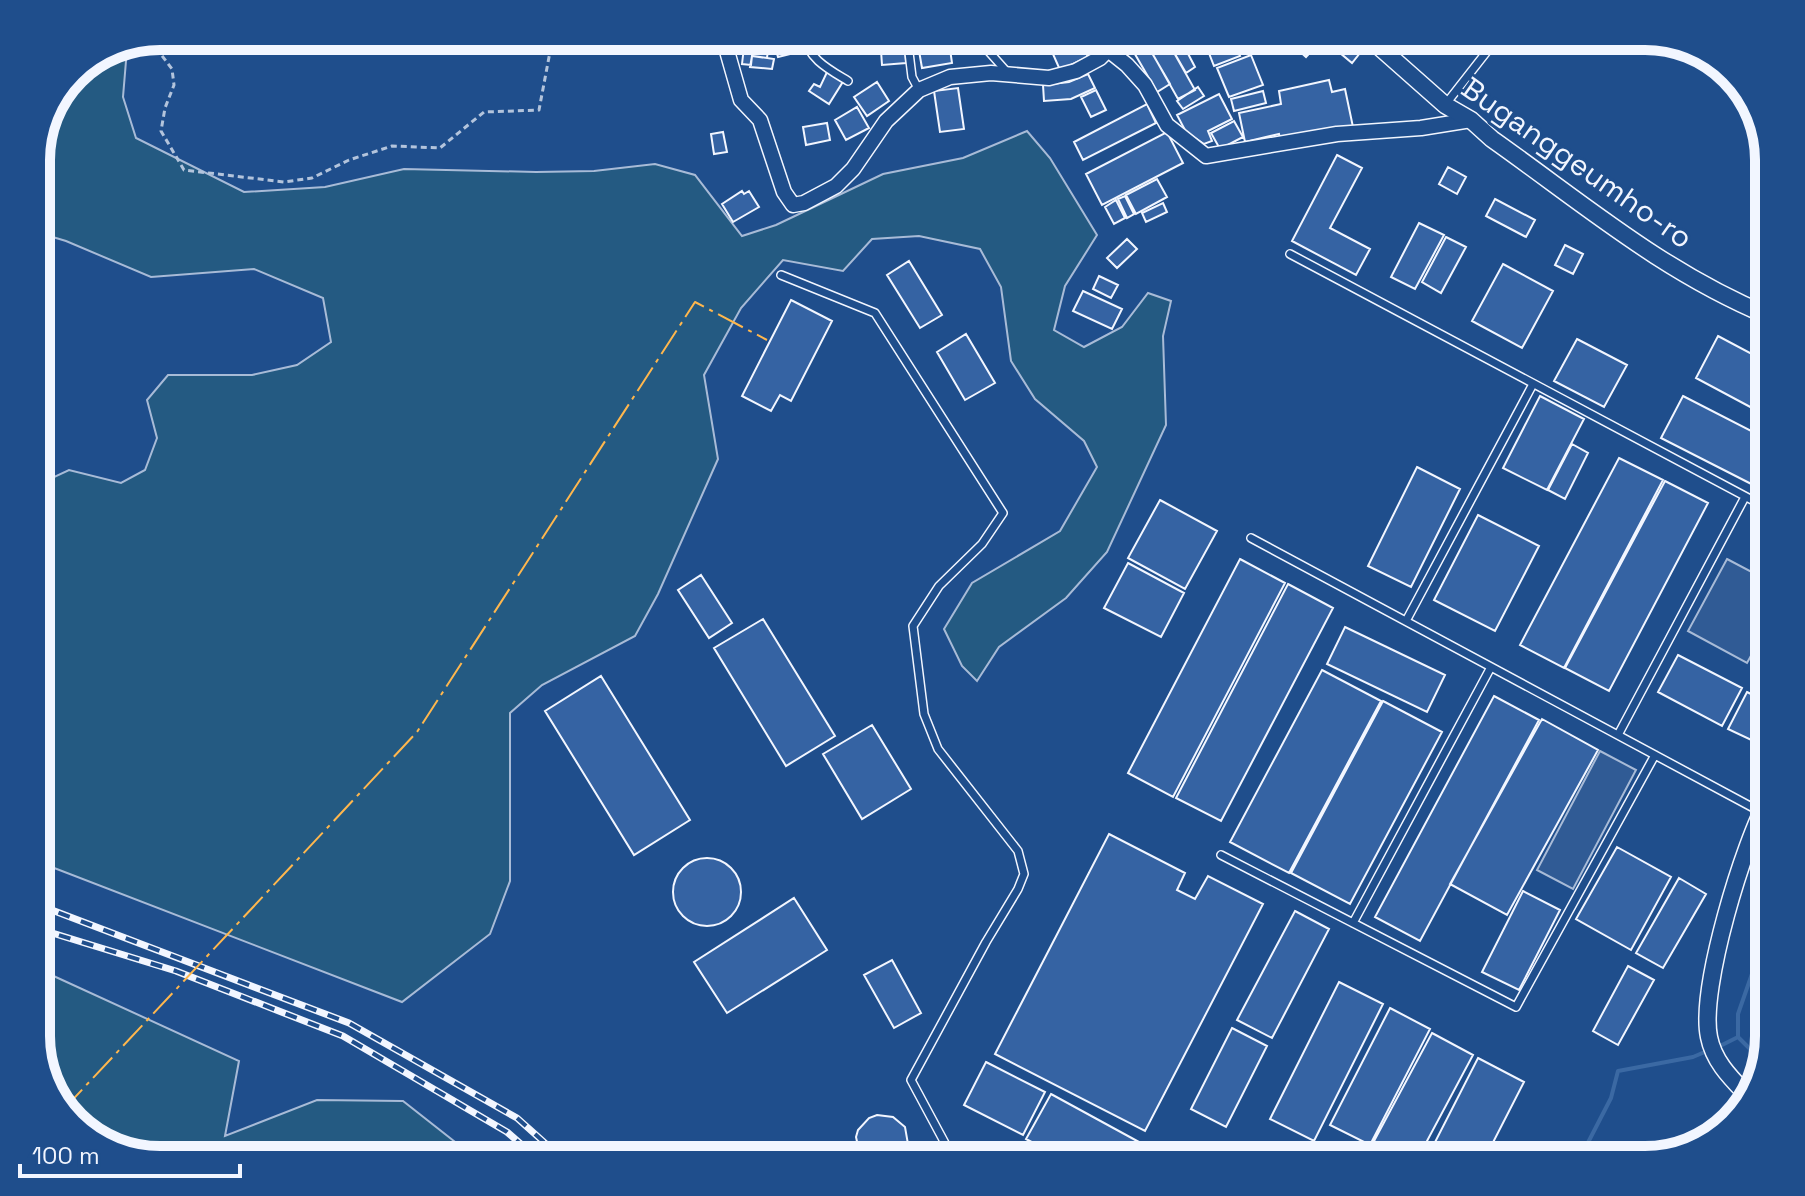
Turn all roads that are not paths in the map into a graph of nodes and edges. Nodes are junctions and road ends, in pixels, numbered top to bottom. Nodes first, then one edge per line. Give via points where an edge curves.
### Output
1 (727, 50) edge
2 (809, 50) edge
3 (909, 50) edge
4 (988, 50) edge
5 (1106, 50) edge
6 (1108, 50) edge
7 (1383, 50) edge
8 (1488, 50) edge
9 (1012, 76) junction
10 (848, 81) dead end
11 (919, 90) junction
12 (1445, 105) junction
13 (1471, 120) junction
14 (1290, 254) dead end
15 (781, 275) dead end
16 (1755, 310) edge
17 (1533, 384) junction
18 (1745, 497) junction
19 (1755, 502) edge
20 (1251, 538) dead end
21 (1406, 621) junction
22 (1491, 667) junction
23 (1618, 735) junction
24 (1655, 755) junction
25 (1755, 800) edge
26 (1755, 832) edge
27 (1221, 855) dead end
28 (1353, 923) junction
29 (1742, 1088) edge
30 (946, 1146) edge

1 - 11 street via 741,100 760,120 793,205 836,186 886,121
2 - 10 lane
3 - 11 lane
4 - 9 lane
5 - 9 street via 1076,71 1049,78
6 - 13 street via 1145,85 1167,125 1206,156 1337,134
7 - 12 street, Buganggeumho-ro
8 - 12 lane
9 - 11 street via 950,77
12 - 13 street, Buganggeumho-ro
13 - 16 street, Buganggeumho-ro via 1652,256
14 - 17 lane
15 - 30 lane via 875,313 1003,513 982,544 939,586 913,626 924,714 938,749 1018,851 1024,874 911,1080
17 - 18 lane
17 - 21 lane
18 - 19 lane
18 - 23 lane
20 - 21 lane
21 - 22 lane
22 - 23 lane
22 - 28 lane
23 - 24 lane
24 - 25 lane
24 - 28 lane via 1516,1007
26 - 29 street via 1735,887 1710,993 1709,1036 1718,1061
27 - 28 lane

